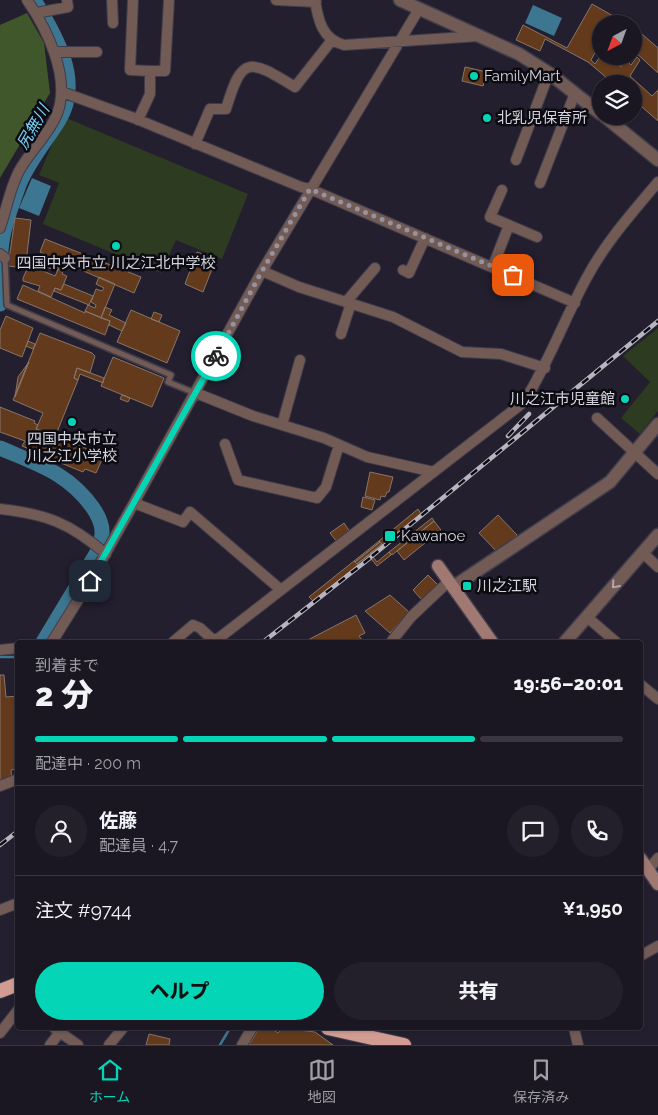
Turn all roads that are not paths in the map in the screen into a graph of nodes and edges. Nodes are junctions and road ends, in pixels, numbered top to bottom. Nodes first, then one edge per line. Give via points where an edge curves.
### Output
1 (27, 0) edge
2 (67, 0) edge
3 (112, 0) edge
4 (133, 0) edge
5 (169, 0) edge
6 (276, 0) edge
7 (400, 0) edge
8 (316, 1) edge
9 (419, 9) junction
10 (39, 12) junction
11 (113, 23) dead end
12 (481, 36) junction
13 (332, 40) junction
14 (398, 42) junction
15 (57, 52) junction
16 (97, 52) dead end
17 (150, 71) junction
18 (549, 73) junction
19 (66, 92) junction
20 (575, 93) junction
21 (592, 106) edge
22 (138, 120) junction
23 (615, 125) edge
24 (195, 144) junction
25 (516, 160) dead end
26 (658, 160) edge
27 (658, 182) edge
28 (540, 183) dead end
29 (310, 189) junction
30 (502, 190) dead end
31 (509, 225) junction
32 (0, 228) edge
33 (537, 237) dead end
34 (425, 238) junction
35 (2, 256) edge
36 (493, 266) junction
37 (375, 268) dead end
38 (403, 270) dead end
39 (262, 271) junction
40 (349, 302) junction
41 (575, 303) junction
42 (341, 334) dead end
43 (300, 360) dead end
44 (545, 368) junction
45 (196, 393) junction
46 (597, 418) dead end
47 (658, 424) edge
48 (282, 425) junction
49 (226, 444) dead end
50 (339, 445) junction
51 (635, 454) junction
52 (434, 472) junction
53 (658, 474) edge
54 (134, 503) junction
55 (0, 509) edge
56 (658, 534) edge
57 (643, 553) junction
58 (106, 554) junction
59 (438, 566) dead end
60 (658, 567) edge
61 (451, 584) junction
62 (280, 589) junction
63 (587, 618) junction
64 (53, 640) edge
65 (175, 640) edge
66 (214, 640) edge
67 (214, 640) edge
68 (393, 640) edge
69 (491, 640) edge
70 (567, 640) edge
71 (614, 640) edge
72 (15, 648) edge
73 (0, 650) edge
74 (643, 686) edge
75 (658, 699) edge
76 (15, 780) edge
77 (0, 786) edge
78 (658, 858) edge
79 (643, 862) edge
80 (648, 870) junction
81 (658, 884) edge
82 (15, 904) edge
83 (0, 910) edge
84 (658, 946) edge
85 (643, 954) edge
86 (15, 985) edge
87 (0, 992) edge
88 (15, 1014) edge
89 (57, 1030) edge
90 (121, 1030) edge
91 (251, 1030) edge
92 (346, 1030) edge
93 (574, 1030) edge
94 (364, 1032) edge
95 (0, 1033) edge
96 (50, 1045) edge
97 (78, 1045) edge
98 (110, 1045) edge
99 (242, 1045) edge
100 (404, 1045) edge
101 (578, 1045) edge

1 - 10 street
2 - 10 street via 68,7
3 - 11 street
4 - 17 street via 130,70
5 - 17 street via 165,71
6 - 8 street
7 - 9 street
8 - 13 street via 320,24
9 - 12 street
9 - 14 street
10 - 15 street
12 - 14 street
12 - 18 street
13 - 14 street via 344,45
13 - 24 street via 294,87 256,67 240,72 226,109 210,109
14 - 29 street
15 - 16 street
15 - 19 street
17 - 22 street via 150,94
18 - 20 street
18 - 25 street
19 - 22 street
19 - 32 street via 56,115 16,177
20 - 21 street
20 - 28 street
22 - 24 street
23 - 26 street
24 - 29 street
27 - 41 street via 603,250
29 - 34 street
29 - 39 street
30 - 31 street via 490,217
31 - 33 street
31 - 36 street
34 - 36 street
34 - 38 street via 409,273
35 - 45 lane via 7,305 171,375 168,382
36 - 41 street
37 - 40 street
39 - 40 street via 299,287
39 - 45 street
40 - 42 street
40 - 44 street via 393,317 462,352 501,354
41 - 44 street
43 - 48 street
44 - 52 street via 524,402
45 - 48 street
45 - 54 street
46 - 51 street
47 - 51 street
48 - 50 street
49 - 50 street via 238,480 317,498 326,488
50 - 52 street via 378,460
51 - 53 street
51 - 61 street via 598,491
52 - 62 street
54 - 58 street
54 - 62 street via 183,522 190,512
55 - 58 street via 52,518
56 - 57 street
57 - 60 street
57 -> 63 street
58 - 64 street
59 - 61 main road
61 - 68 street via 411,617
61 - 69 main road
62 - 67 street
63 - 70 street
63 - 71 street
65 - 66 street via 193,625
72 - 73 street
74 - 75 street
76 - 77 street
78 - 80 street
79 - 80 main road
80 - 81 main road
82 - 83 street
84 - 85 street
86 - 87 highway
88 - 95 street
89 - 96 street
89 - 97 street
90 - 98 street
91 - 99 street
92 - 94 highway
93 - 101 street
94 - 100 highway

